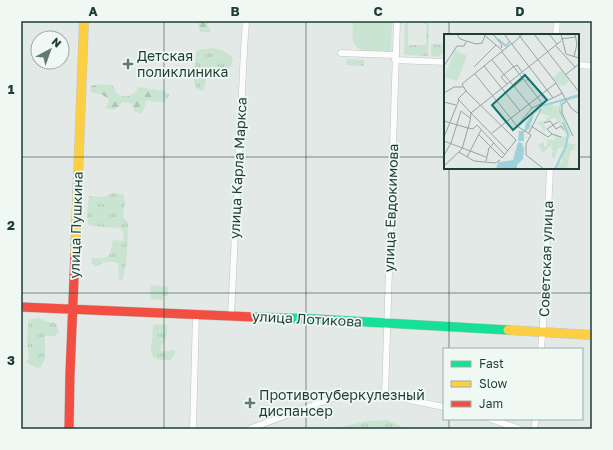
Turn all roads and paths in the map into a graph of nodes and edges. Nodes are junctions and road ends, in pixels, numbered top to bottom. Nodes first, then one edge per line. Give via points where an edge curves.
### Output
1 (84, 21) edge
2 (246, 21) edge
3 (397, 21) edge
4 (557, 21) edge
5 (556, 34) edge
6 (341, 53) dead end
7 (395, 57) junction
8 (444, 62) edge
9 (579, 65) edge
10 (592, 66) edge
11 (550, 169) edge
12 (21, 307) edge
13 (73, 310) junction
14 (196, 314) junction
15 (231, 315) junction
16 (388, 323) junction
17 (543, 332) junction
18 (592, 335) edge
19 (541, 348) edge
20 (385, 395) junction
21 (443, 407) edge
22 (493, 420) edge
23 (69, 429) edge
24 (193, 429) edge
25 (249, 429) edge
26 (520, 429) edge

1 - 13 street, улица Пушкина
2 - 15 street, улица Карла Маркса
3 - 7 street, улица Евдокимова
4 - 5 street
6 - 7 street
7 - 8 street
7 - 16 street, улица Евдокимова
9 - 10 street
11 - 17 street, Советская улица
12 - 13 street, улица Лотикова
13 - 14 street, улица Лотикова
13 - 23 street, улица Пушкина
14 - 15 street, улица Лотикова
14 - 24 street
15 - 16 street, улица Лотикова
16 - 17 street, улица Лотикова
16 - 20 street, улица Евдокимова
17 - 18 street, улица Лотикова
17 - 19 street, Советская улица
20 - 21 street
20 - 25 street via 364,394 330,400
22 - 26 street

